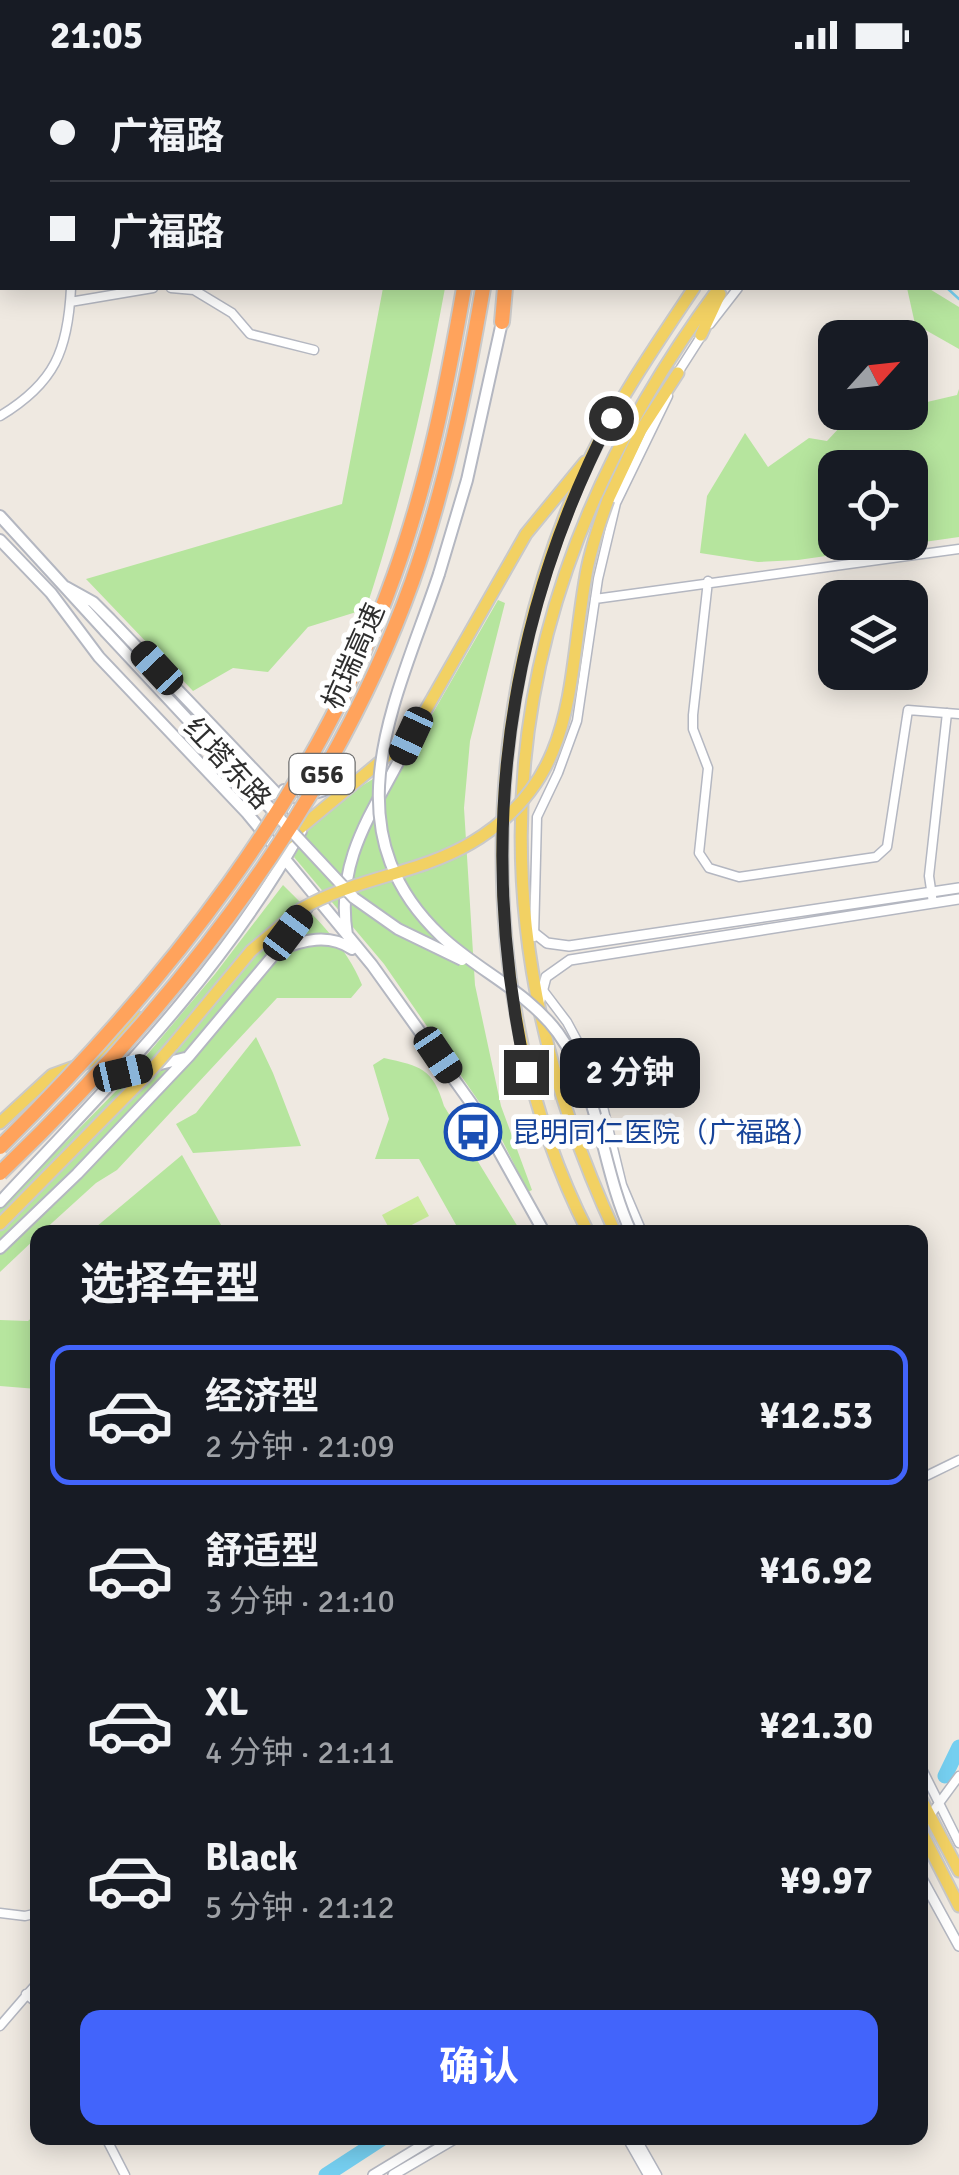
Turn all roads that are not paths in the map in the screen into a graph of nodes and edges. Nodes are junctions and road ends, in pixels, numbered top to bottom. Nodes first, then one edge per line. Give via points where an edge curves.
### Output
1 (71, 290) edge
2 (141, 290) edge
3 (194, 290) edge
4 (464, 290) edge
5 (483, 290) edge
6 (505, 290) edge
7 (693, 290) edge
8 (720, 290) edge
9 (720, 290) edge
10 (736, 290) edge
11 (70, 302) junction
12 (502, 322) joint
13 (701, 335) junction
14 (314, 350) dead end
15 (678, 373) junction
16 (0, 416) edge
17 (592, 455) junction
18 (0, 516) edge
19 (0, 540) edge
20 (959, 549) edge
21 (708, 581) junction
22 (66, 586) junction
23 (595, 599) junction
24 (946, 713) junction
25 (959, 714) edge
26 (411, 736) junction
27 (261, 778) junction
28 (356, 781) junction
29 (306, 824) junction
30 (275, 848) junction
31 (285, 861) junction
32 (959, 888) edge
33 (314, 897) junction
34 (932, 897) junction
35 (959, 899) edge
36 (866, 902) junction
37 (868, 914) junction
38 (678, 930) junction
39 (530, 931) junction
40 (348, 937) junction
41 (680, 943) junction
42 (278, 950) junction
43 (365, 958) junction
44 (530, 958) junction
45 (486, 970) junction
46 (542, 988) junction
47 (539, 1011) junction
48 (106, 1054) junction
49 (190, 1056) junction
50 (123, 1073) junction
51 (0, 1123) edge
52 (0, 1148) edge
53 (0, 1164) edge
54 (0, 1174) edge
55 (0, 1202) edge
56 (0, 1224) edge
57 (540, 1225) edge
58 (585, 1225) edge
59 (611, 1225) edge
60 (629, 1225) edge
61 (639, 1225) edge
62 (0, 1248) edge
63 (959, 1460) edge
64 (928, 1475) edge
65 (959, 1776) edge
66 (928, 1781) edge
67 (940, 1803) junction
68 (928, 1812) edge
69 (930, 1816) junction
70 (928, 1819) edge
71 (959, 1843) edge
72 (928, 1846) edge
73 (959, 1870) edge
74 (928, 1889) edge
75 (959, 1906) edge
76 (0, 1913) edge
77 (30, 1915) edge
78 (959, 1946) edge
79 (30, 1990) edge
80 (26, 1994) junction
81 (30, 1997) edge
82 (0, 2026) edge
83 (110, 2145) edge
84 (422, 2145) edge
85 (444, 2145) edge
86 (631, 2145) edge
87 (640, 2145) edge
88 (125, 2175) edge
89 (373, 2175) edge
90 (393, 2175) edge
91 (648, 2175) edge
92 (657, 2175) edge

1 - 11 street
2 - 11 street
3 - 14 street via 232,313 250,334
4 - 52 highway, 杭瑞高速 / G56, bridge via 410,530 367,644 319,742 260,840 192,932 110,1032
5 - 54 highway, 杭瑞高速 / G56, bridge via 433,520 388,641 335,752 213,936 98,1073
6 - 12 highway
7 - 17 main road
8 - 13 main road
9 - 39 main road via 630,426 564,570 529,719 521,867
10 - 13 street
11 - 16 street via 50,375
12 - 45 main road, bridge via 466,480 387,726 378,776 378,813 392,866 444,939
13 - 15 street
15 - 23 street via 616,503
15 - 56 main road, bridge via 608,500 587,570 565,718 528,794 501,822 457,850 346,887 301,909 261,941 146,1076
17 - 26 main road via 526,534
17 - 58 main road via 548,564 520,664 503,806 516,1025 556,1162
18 - 22 main road, 红塔东路
19 - 30 main road, 红塔东路
20 - 21 street
21 - 23 street
21 - 24 street via 693,730 708,768 698,852 709,868 739,877 884,853 908,710
22 - 27 main road via 110,618
22 - 45 main road, 红塔东路, bridge via 354,898 398,930
23 - 39 street via 577,721 537,817
24 - 25 street
24 - 34 street
26 - 28 main road
26 - 40 main road via 353,850 344,918
27 - 28 main road via 299,792
27 - 29 main road
28 - 29 main road
29 - 30 main road
29 - 31 main road
30 - 31 main road, 红塔东路
30 - 48 main road
31 - 33 main road, 红塔东路
31 - 50 main road via 206,975
32 - 34 street
33 - 40 main road, 红塔东路
33 - 42 main road
34 - 35 street
34 - 36 street
34 - 37 street
36 - 37 street
36 - 38 street
37 - 41 street
38 - 39 street via 568,946
38 - 41 street
39 - 44 main road
40 - 43 main road, 红塔东路
41 - 46 street via 570,960
42 - 43 main road via 315,939 346,944
42 - 49 main road
43 - 57 main road, 红塔东路 via 476,1110
44 - 46 street
44 - 47 main road
45 - 60 main road, bridge via 534,1006 574,1058
46 - 47 street
46 - 61 street via 594,1074
47 - 59 main road via 579,1154
48 - 51 main road via 52,1075
48 - 53 main road
49 - 50 main road
49 - 62 main road
50 - 55 main road
63 - 64 street
65 - 67 street
66 - 67 street
67 - 69 street
67 - 71 street
68 - 69 main road
69 - 70 street
69 - 73 main road
72 - 75 main road
74 - 78 street
76 - 77 street
79 - 80 street
80 - 81 street
80 - 82 street
83 - 88 street
84 - 89 street
85 - 90 street
86 - 91 street
87 - 92 street

